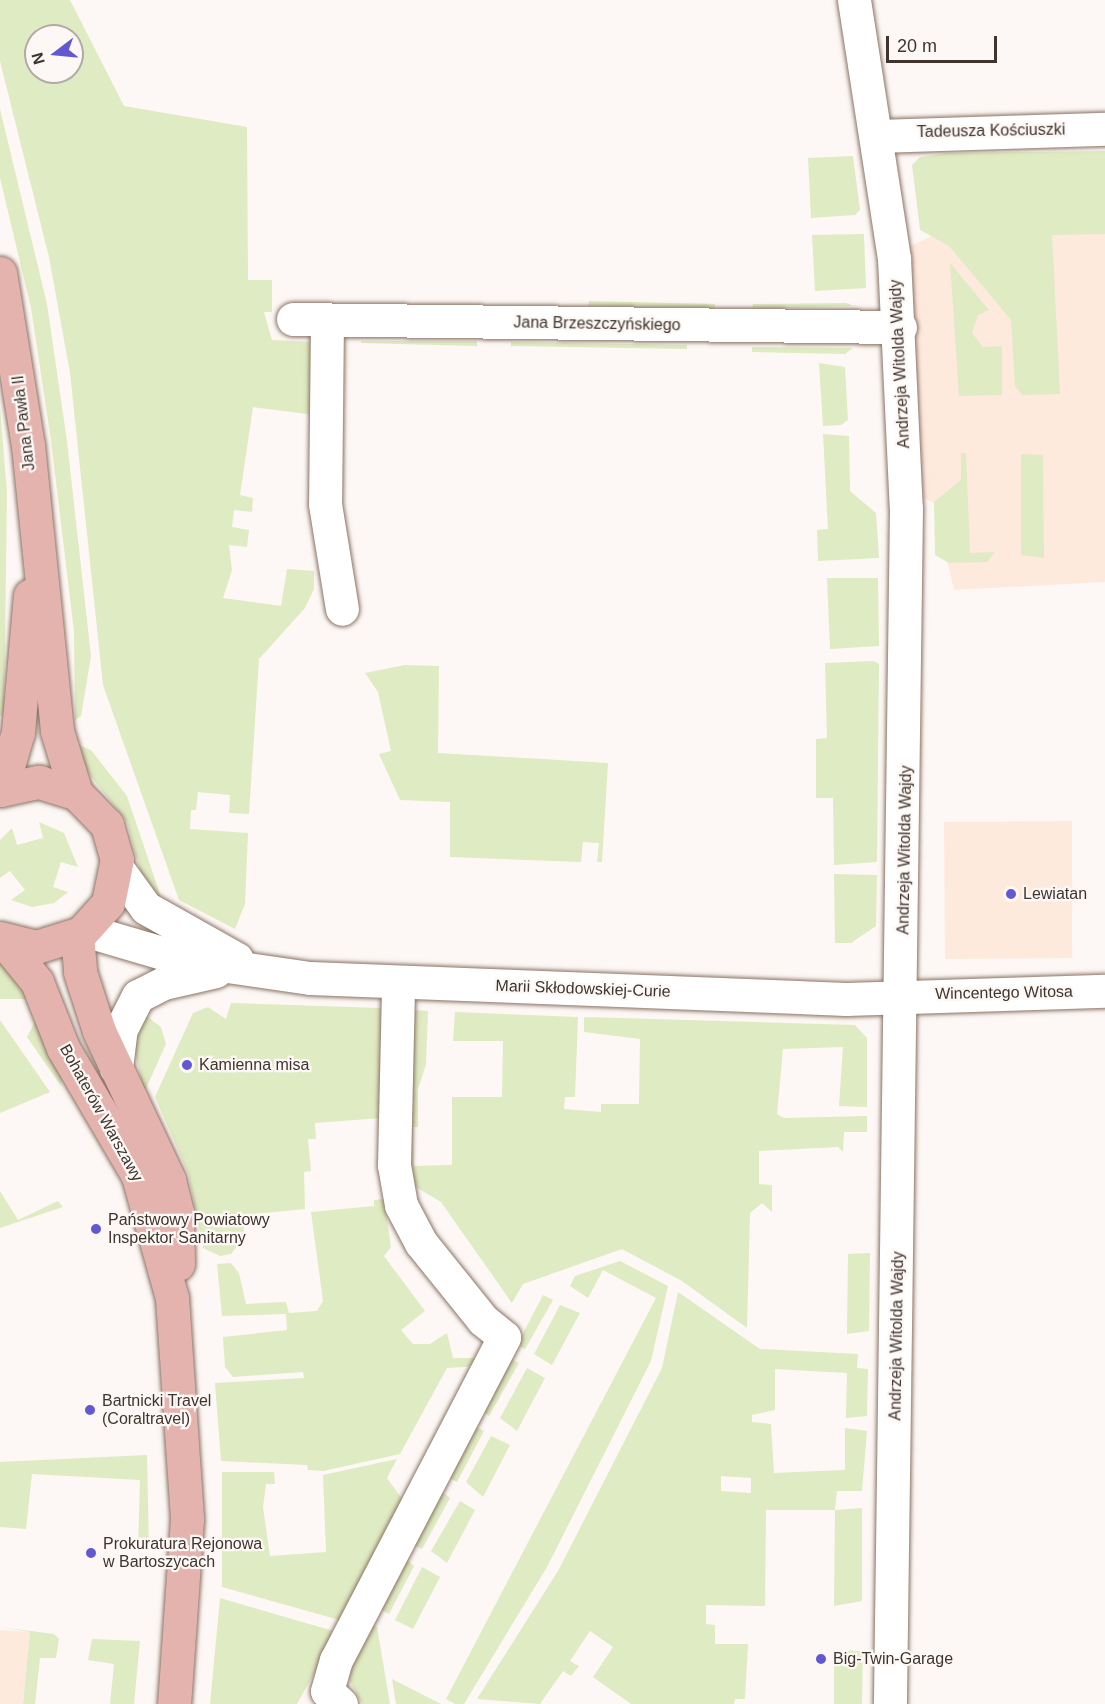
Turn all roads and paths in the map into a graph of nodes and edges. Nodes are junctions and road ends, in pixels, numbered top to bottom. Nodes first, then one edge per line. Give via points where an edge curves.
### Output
1 (854, 0) edge
2 (1105, 129) edge
3 (878, 136) junction
4 (0, 273) edge
5 (293, 319) dead end
6 (327, 320) junction
7 (900, 327) junction
8 (35, 537) junction
9 (342, 609) dead end
10 (1, 790) edge
11 (76, 793) junction
12 (117, 868) junction
13 (80, 933) junction
14 (1, 939) edge
15 (230, 968) junction
16 (263, 972) junction
17 (398, 982) junction
18 (1105, 991) edge
19 (903, 996) junction
20 (116, 1068) junction
21 (172, 1298) junction
22 (174, 1704) edge
23 (340, 1704) edge
24 (890, 1704) edge

1 - 3 street, Andrzeja Witolda Wajdy
2 - 3 street, Tadeusza Kościuszki
3 - 7 street, Andrzeja Witolda Wajdy
4 - 8 main road, Jana Pawła II via 19,376
5 - 6 street, Jana Brzeszczyńskiego
6 - 7 street, Jana Brzeszczyńskiego
6 - 9 street via 325,504
7 - 19 street, Andrzeja Witolda Wajdy via 908,573
8 - 10 main road, Jana Pawła II via 18,732
8 - 11 main road, Jana Pawła II via 57,731
10 - 11 main road via 39,782
11 - 12 main road via 107,825
12 - 13 main road via 108,903
12 - 16 street, Marii Skłodowskiej-Curie via 146,908
13 - 14 main road via 36,946
13 - 15 street, Marii Skłodowskiej-Curie
13 - 20 main road, Bohaterów Warszawy via 85,991
14 - 21 main road, Bohaterów Warszawy via 37,982 63,1048 138,1176
15 - 16 street, Marii Skłodowskiej-Curie
15 - 20 street via 165,983 138,996 121,1029
16 - 17 street, Marii Skłodowskiej-Curie
17 - 19 street, Marii Skłodowskiej-Curie
17 - 23 street via 394,1118 401,1205 421,1243 483,1320 504,1337 336,1660 327,1691
18 - 19 street, Wincentego Witosa
19 - 24 street, Andrzeja Witolda Wajdy
20 - 21 main road, Bohaterów Warszawy via 156,1144 177,1212 179,1253
21 - 22 main road, Bohaterów Warszawy via 187,1519

